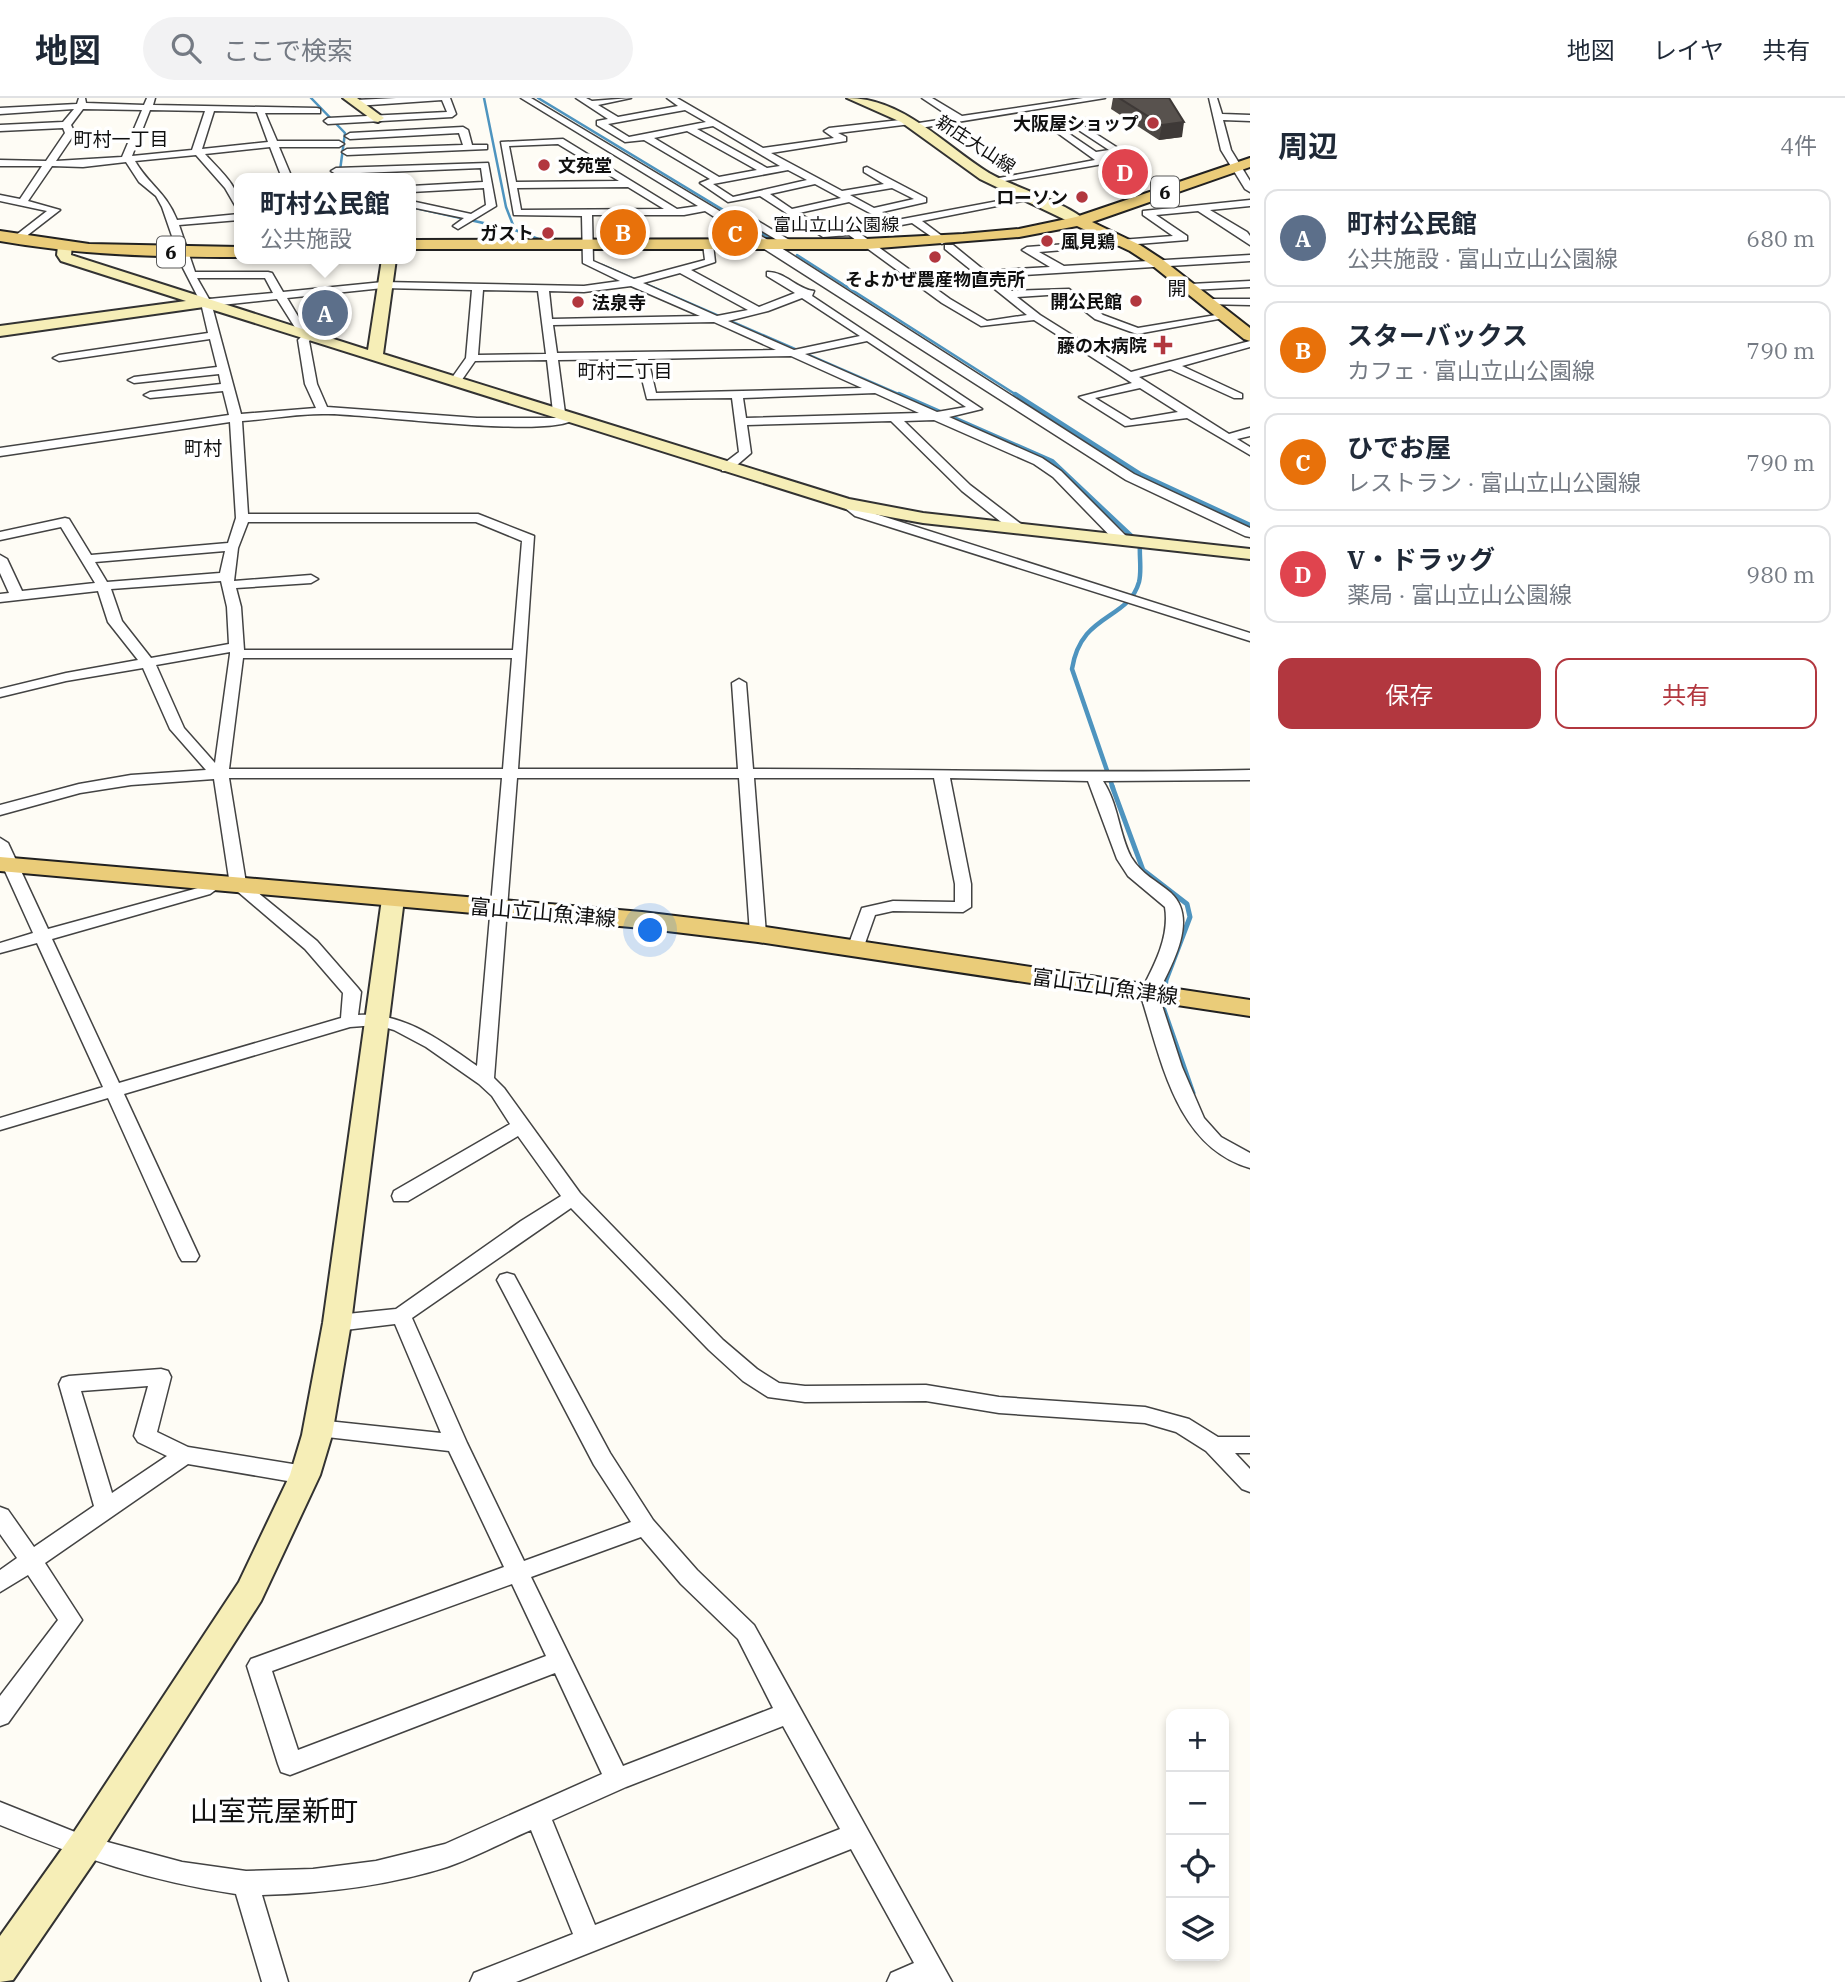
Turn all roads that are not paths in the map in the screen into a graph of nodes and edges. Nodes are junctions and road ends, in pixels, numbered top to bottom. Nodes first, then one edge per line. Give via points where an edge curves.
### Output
1 (151, 98) edge
2 (304, 98) edge
3 (440, 98) edge
4 (446, 98) edge
5 (526, 98) edge
6 (542, 98) edge
7 (580, 98) edge
8 (626, 98) edge
9 (671, 98) edge
10 (853, 98) edge
11 (926, 98) edge
12 (1101, 98) edge
13 (1213, 98) edge
14 (352, 101) edge
15 (82, 102) edge
16 (591, 104) junction
17 (687, 107) junction
18 (148, 108) junction
19 (210, 110) junction
20 (260, 110) junction
21 (0, 111) edge
22 (317, 111) junction
23 (1218, 117) junction
24 (378, 118) junction
25 (1250, 118) edge
26 (961, 119) junction
27 (616, 120) junction
28 (328, 121) junction
29 (716, 123) junction
30 (912, 124) junction
31 (66, 125) junction
32 (0, 128) edge
33 (690, 129) junction
34 (386, 135) junction
35 (350, 136) dead end
36 (588, 136) junction
37 (646, 137) junction
38 (560, 141) junction
39 (274, 144) junction
40 (339, 144) junction
41 (484, 147) dead end
42 (468, 148) junction
43 (395, 151) junction
44 (763, 151) junction
45 (347, 152) dead end
46 (198, 153) junction
47 (1094, 155) junction
48 (643, 156) dead end
49 (129, 160) junction
50 (0, 163) edge
51 (49, 163) junction
52 (789, 167) junction
53 (1245, 168) edge
54 (867, 170) dead end
55 (765, 172) junction
56 (285, 173) edge
57 (335, 173) edge
58 (395, 173) edge
59 (405, 173) edge
60 (718, 180) junction
61 (993, 180) junction
62 (816, 181) junction
63 (629, 184) junction
64 (488, 185) junction
65 (513, 185) junction
66 (893, 185) junction
67 (696, 187) dead end
68 (416, 189) edge
69 (1250, 189) edge
70 (763, 194) junction
71 (234, 195) edge
72 (845, 197) junction
73 (1027, 197) junction
74 (0, 198) edge
75 (923, 200) junction
76 (22, 203) junction
77 (1250, 203) edge
78 (416, 205) edge
79 (708, 207) junction
80 (1200, 208) junction
81 (873, 211) junction
82 (587, 212) junction
83 (675, 212) junction
84 (790, 212) junction
85 (949, 212) junction
86 (234, 217) edge
87 (473, 217) junction
88 (914, 220) junction
89 (172, 223) junction
90 (896, 223) junction
91 (1083, 223) junction
92 (458, 226) dead end
93 (851, 232) junction
94 (827, 235) junction
95 (0, 236) edge
96 (16, 239) junction
97 (809, 239) dead end
98 (1250, 242) edge
99 (1124, 243) junction
100 (945, 244) junction
101 (776, 245) junction
102 (65, 246) junction
103 (870, 246) junction
104 (587, 247) junction
105 (709, 247) junction
106 (416, 248) edge
107 (103, 249) joint
108 (234, 249) edge
109 (180, 250) junction
110 (1250, 258) edge
111 (1158, 263) junction
112 (388, 264) edge
113 (1062, 269) junction
114 (682, 270) junction
115 (771, 274) dead end
116 (986, 274) junction
117 (191, 275) junction
118 (632, 282) junction
119 (1250, 284) edge
120 (383, 285) junction
121 (478, 287) junction
122 (835, 287) junction
123 (1190, 287) junction
124 (543, 289) junction
125 (803, 294) junction
126 (1009, 294) junction
127 (281, 295) junction
128 (1207, 302) junction
129 (1250, 302) edge
130 (206, 303) junction
131 (757, 310) junction
132 (1224, 315) junction
133 (735, 316) junction
134 (1036, 317) junction
135 (717, 320) junction
136 (548, 322) junction
137 (0, 331) edge
138 (214, 335) junction
139 (306, 335) junction
140 (1249, 336) edge
141 (868, 338) junction
142 (814, 349) junction
143 (795, 354) junction
144 (375, 356) junction
145 (642, 356) junction
146 (553, 357) junction
147 (59, 358) dead end
148 (472, 359) junction
149 (1171, 365) junction
150 (223, 370) junction
151 (1130, 376) junction
152 (134, 380) dead end
153 (455, 382) junction
154 (1143, 384) junction
155 (227, 387) junction
156 (878, 391) junction
157 (737, 395) junction
158 (150, 396) dead end
159 (1238, 397) dead end
160 (323, 410) junction
161 (1189, 414) junction
162 (937, 416) junction
163 (563, 417) junction
164 (895, 418) junction
165 (236, 419) junction
166 (743, 422) junction
167 (1250, 432) edge
168 (1227, 438) junction
169 (0, 452) edge
170 (1249, 452) edge
171 (726, 468) junction
172 (846, 504) junction
173 (242, 518) junction
174 (1020, 530) junction
175 (1250, 533) edge
176 (0, 536) edge
177 (1123, 541) junction
178 (233, 546) junction
179 (1250, 554) edge
180 (0, 559) edge
181 (87, 559) junction
182 (311, 579) dead end
183 (227, 581) junction
184 (103, 586) junction
185 (16, 594) junction
186 (0, 598) edge
187 (1250, 637) edge
188 (237, 650) junction
189 (518, 654) junction
190 (148, 664) junction
191 (739, 683) dead end
192 (0, 693) edge
193 (508, 772) junction
194 (745, 772) junction
195 (941, 773) junction
196 (221, 774) junction
197 (1250, 775) edge
198 (1092, 778) junction
199 (0, 810) edge
200 (3, 858) edge
201 (227, 884) junction
202 (393, 899) junction
203 (500, 908) junction
204 (758, 934) junction
205 (44, 936) junction
206 (0, 948) edge
207 (855, 949) junction
208 (1149, 993) junction
209 (1250, 1008) edge
210 (378, 1019) junction
211 (349, 1021) junction
212 (485, 1080) junction
213 (113, 1090) junction
214 (0, 1124) edge
215 (521, 1126) junction
216 (1250, 1161) edge
217 (401, 1196) dead end
218 (573, 1198) junction
219 (189, 1256) dead end
220 (507, 1280) dead end
221 (401, 1316) junction
222 (337, 1323) junction
223 (318, 1428) junction
224 (456, 1443) junction
225 (1250, 1445) edge
226 (1214, 1446) junction
227 (185, 1455) junction
228 (305, 1475) junction
229 (1250, 1483) edge
230 (106, 1509) junction
231 (0, 1516) edge
232 (645, 1526) junction
233 (31, 1561) junction
234 (519, 1574) junction
235 (0, 1582) edge
236 (560, 1661) junction
237 (788, 1713) junction
238 (0, 1715) edge
239 (617, 1780) junction
240 (0, 1813) edge
241 (537, 1815) junction
242 (858, 1834) junction
243 (83, 1847) junction
244 (246, 1883) junction
245 (588, 1939) junction
246 (0, 1968) edge
247 (936, 1975) edge
248 (275, 1982) edge
249 (483, 1982) edge
250 (900, 1982) edge

1 - 18 street
2 - 22 street
3 - 14 street
4 - 24 street via 452,114
5 - 36 street
6 - 48 street
7 - 16 street
8 - 16 street
9 - 17 street
10 - 30 street, 新庄大山線
11 - 26 street
12 - 26 street
13 - 23 street
14 - 24 street
15 - 18 street
15 - 21 street
15 - 31 street
16 - 27 street
17 - 27 street
17 - 29 street
18 - 19 street
18 - 49 street
19 - 20 street
19 - 46 street
20 - 22 street
20 - 39 street
22 - 28 street
23 - 25 street
23 - 53 street via 1226,149
24 - 28 street
24 - 34 street
26 - 30 street
27 - 37 street via 600,123 628,140
28 - 40 street via 340,134
29 - 33 street
29 - 44 street
30 - 44 street via 829,131 843,139
30 - 61 street, 新庄大山線
31 - 32 street
31 - 51 street via 70,133
33 - 37 street
33 - 55 street
34 - 35 street
34 - 42 street via 463,130
34 - 43 street
36 - 38 street
36 - 79 street
37 - 60 street
38 - 63 street
38 - 65 street via 504,144
39 - 40 street
39 - 46 street
39 - 56 street
40 - 57 street
41 - 42 street
42 - 43 street
43 - 45 street
43 - 58 street
44 - 52 street
46 - 49 street
46 - 71 street
47 - 47 street via 1075,142 1056,130 1079,126 1118,152
47 - 61 street via 1103,161
49 - 51 street
49 - 89 street via 142,180 157,190
50 - 51 street
51 - 76 street
52 - 55 street
52 - 62 street
53 - 69 street
53 - 91 main road, 富山立山公園線 / 6
54 - 66 street
55 - 60 street
59 - 64 street via 485,165
60 - 70 street via 705,183 731,200
61 - 73 street, 新庄大山線
62 - 70 street
62 - 72 street
63 - 65 street
63 - 83 street
64 - 68 street
64 - 87 street via 491,206
65 - 82 street via 517,213
66 - 72 street
66 - 75 street
67 - 101 street
70 - 84 street
72 - 81 street
72 - 84 street
73 - 85 street
73 - 91 street, 新庄大山線
74 - 76 street
75 - 81 street
75 - 85 street
76 - 96 street via 55,210
77 - 80 street
78 - 87 street
79 - 83 street
79 - 101 street
80 - 98 street
80 - 99 street via 1146,213 1183,238
81 - 90 street
82 - 83 street
82 - 104 street
84 - 94 street
85 - 88 street
86 - 89 street
87 - 92 street
88 - 90 street
88 - 100 street
89 - 109 street
90 - 93 street
91 - 99 main road
91 - 100 main road, 富山立山公園線 / 6 via 1027,238
93 - 94 street
93 - 103 street
94 - 97 street
95 - 96 main road, 6
96 - 102 main road, 6
99 - 111 main road
99 - 113 street via 1027,250
100 - 103 main road, 富山立山公園線 / 6
100 - 116 street
101 - 103 main road, 富山立山公園線 / 6
101 - 105 main road, 富山立山公園線 / 6
101 - 122 street
102 - 107 main road, 6
102 - 130 street via 66,258
103 - 134 street via 985,324
104 - 105 main road, 富山立山公園線 / 6
104 - 106 main road, 富山立山公園線 / 6
104 - 118 street via 588,263
105 - 114 street via 710,262
107 - 109 main road, 6
108 - 109 main road, 6
109 - 117 street
110 - 111 street
111 - 113 street
111 - 123 main road
112 - 120 street
113 - 116 street
114 - 118 street
114 - 131 street
115 - 125 street
116 - 126 street
117 - 127 street via 268,275
117 - 130 street
118 - 124 street
118 - 135 street
119 - 123 street
120 - 121 street
120 - 127 street
120 - 144 street
121 - 124 street
121 - 148 street
122 - 125 street
122 - 175 street via 1130,477
123 - 128 main road
124 - 136 street
125 - 131 street
125 - 141 street
126 - 132 street via 1065,291 1099,317 1137,331
126 - 134 street
127 - 130 street
127 - 139 street
128 - 129 street
128 - 132 main road
130 - 137 street
130 - 138 street
130 - 139 street
131 - 133 street
132 - 140 main road
133 - 135 street
133 - 142 street
134 - 151 street
135 - 136 street
135 - 143 street
136 - 146 street
138 - 147 street
138 - 150 street
139 - 144 street
139 - 160 street via 311,384
140 - 149 street
141 - 142 street
141 - 162 street via 976,409
142 - 143 street
143 - 145 street
143 - 156 street
144 - 153 street
145 - 146 street
145 - 157 street via 651,397
146 - 148 street
146 - 163 street
148 - 153 street
149 - 151 street
149 - 159 street
150 - 152 street
150 - 155 street
151 - 154 street
153 - 163 street
154 - 161 street
154 - 161 street via 1085,397 1129,424
155 - 158 street
155 - 165 street
156 - 157 street
156 - 162 street
157 - 166 street
160 - 163 street via 477,422 558,422
160 - 165 street
161 - 168 street
162 - 164 street
162 - 177 street via 1038,461 1057,474
163 - 171 street
164 - 166 street
164 - 174 street via 967,488
165 - 169 street
165 - 173 street
166 - 171 street via 746,453
167 - 168 street
168 - 170 street
171 - 172 street
172 - 174 street
172 - 187 street via 859,513
173 - 178 street
173 - 189 street via 478,518 529,539
174 - 177 street
176 - 181 street via 65,522
177 - 179 street
178 - 181 street
178 - 183 street
180 - 185 street
181 - 184 street
182 - 183 street
183 - 184 street
183 - 188 street via 236,618
184 - 185 street
184 - 190 street via 115,622
185 - 186 street
188 - 189 street
188 - 190 street
188 - 196 street
189 - 193 street
190 - 192 street
190 - 196 street via 177,729 205,763
191 - 194 street
193 - 194 street
193 - 196 street
193 - 203 street
194 - 195 street
194 - 204 street
195 - 198 street
195 - 207 street via 963,884 963,907 893,906 868,912
196 - 199 street via 131,780
196 - 201 street
197 - 198 street
198 - 208 street via 1124,859 1144,883 1175,907 1174,932
200 - 201 main road, 富山立山魚津線
200 - 205 street
201 - 202 main road, 富山立山魚津線
201 - 205 street
201 - 211 street via 311,945 352,992
202 - 203 main road, 富山立山魚津線
202 - 210 street
203 - 204 main road, 富山立山魚津線
203 - 212 street
204 - 207 main road, 富山立山魚津線
205 - 206 street
205 - 213 street
207 - 208 main road, 富山立山魚津線
208 - 209 main road, 富山立山魚津線
208 - 216 street via 1189,1109 1204,1132
210 - 211 street
210 - 212 street via 432,1043
210 - 222 street
211 - 213 street
212 - 215 street
213 - 214 street
213 - 219 street
215 - 217 street
215 - 218 street
218 - 221 street
218 - 226 street via 716,1345 775,1391 926,1393 999,1405 1145,1415 1182,1425
220 - 232 street via 602,1459
221 - 222 street
221 - 224 street
222 - 223 street
223 - 224 street
223 - 228 street
224 - 234 street
225 - 226 street
226 - 229 street
227 - 228 street
227 - 230 street
227 - 230 street via 145,1436 161,1377 69,1384
228 - 243 street via 250,1591
230 - 233 street
231 - 233 street
232 - 234 street
232 - 237 street via 746,1632
233 - 235 street
233 - 238 street via 72,1620
234 - 236 street
234 - 236 street via 259,1666 290,1764
236 - 239 street
237 - 239 street
237 - 242 street
239 - 241 street
240 - 243 street
241 - 244 street via 447,1855 376,1872 313,1881
241 - 245 street
242 - 245 street
242 - 247 street
243 - 244 street via 182,1874
243 - 246 street
244 - 248 street
245 - 249 street
247 - 250 street

